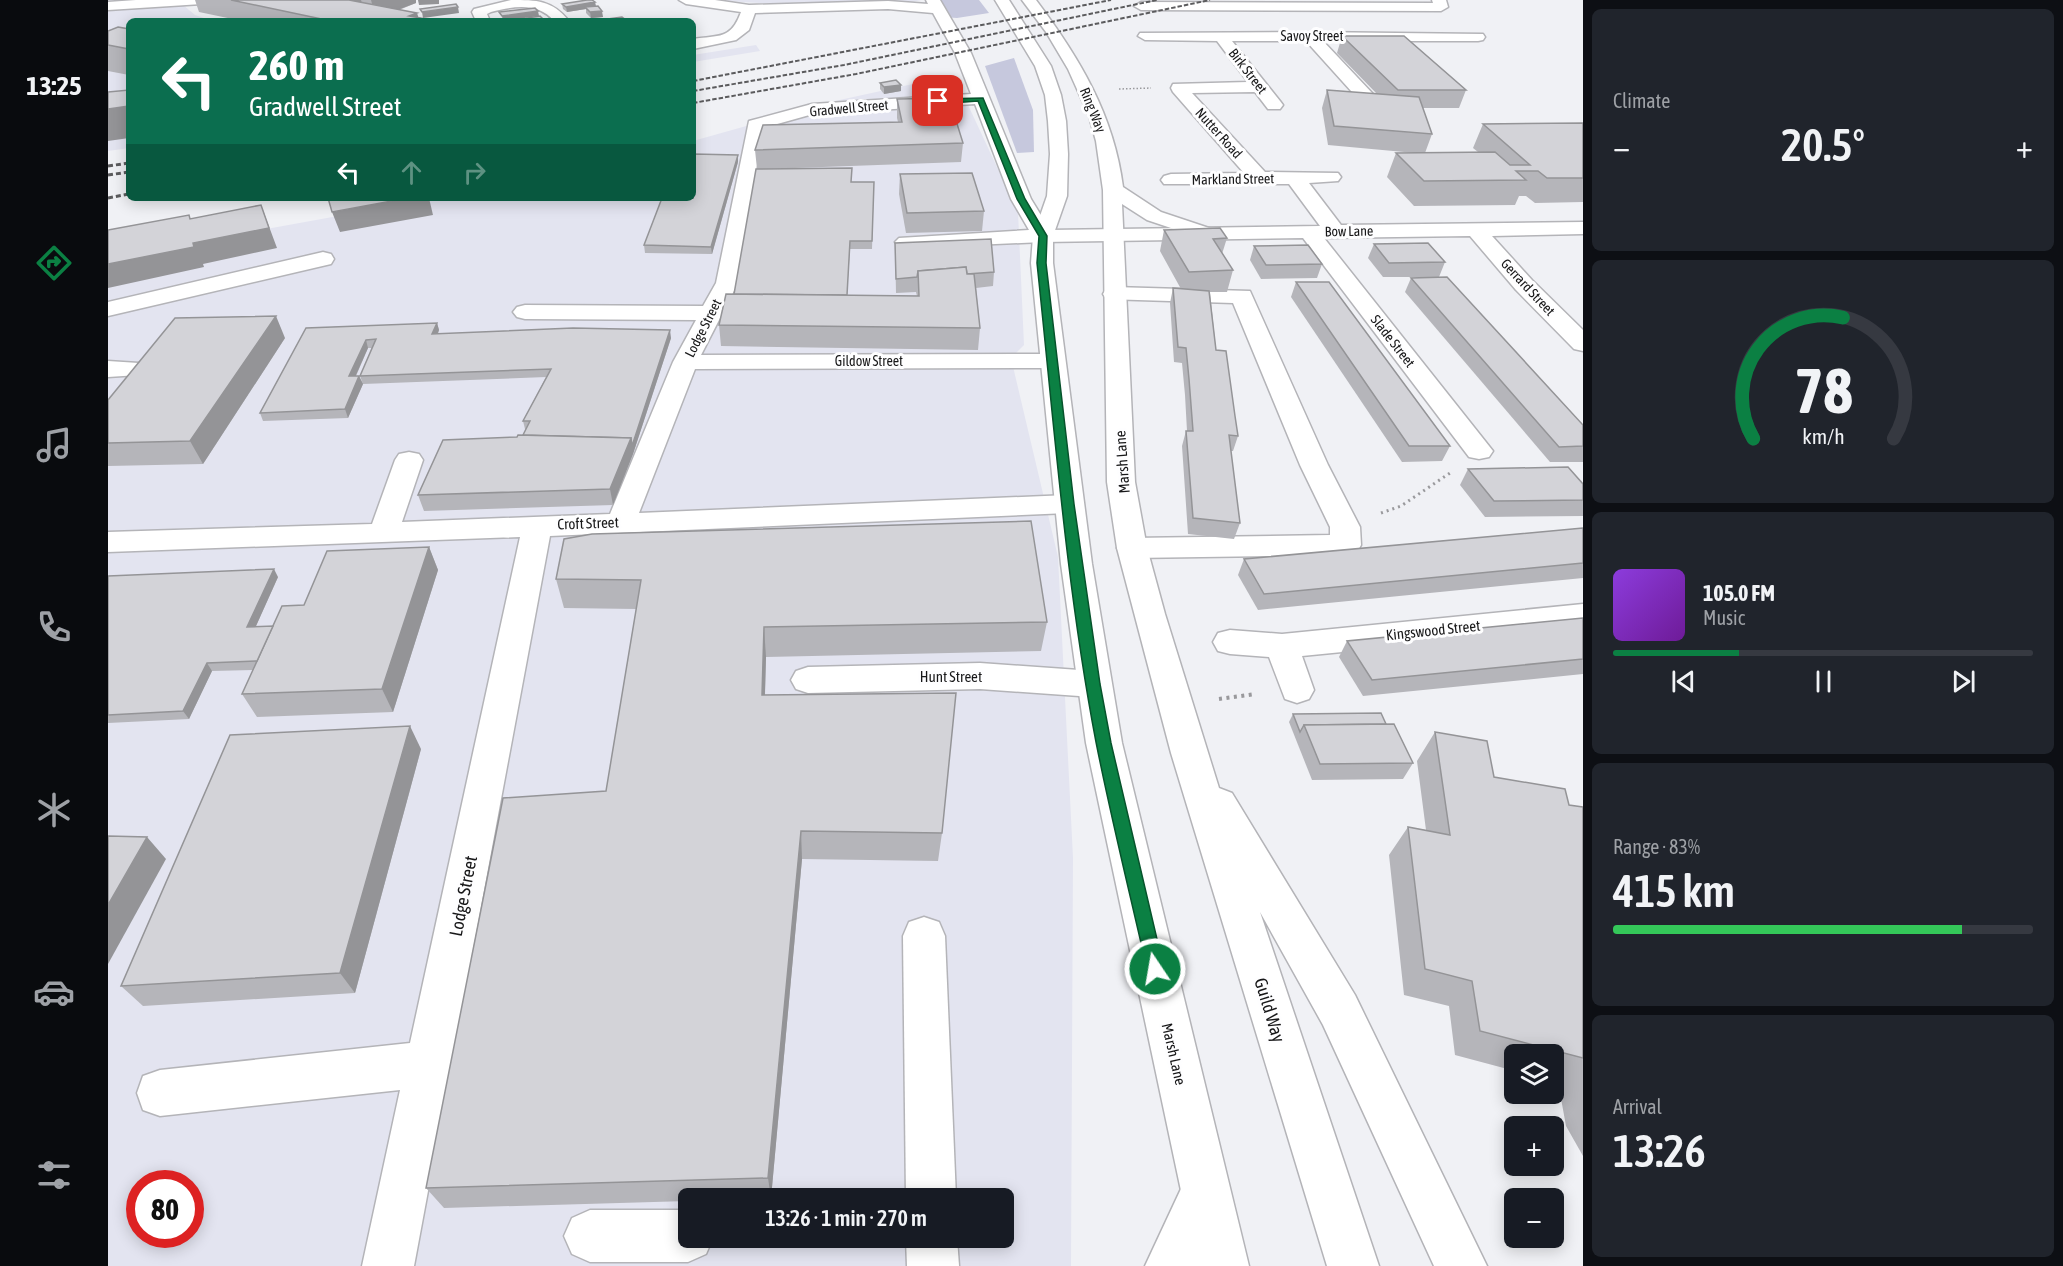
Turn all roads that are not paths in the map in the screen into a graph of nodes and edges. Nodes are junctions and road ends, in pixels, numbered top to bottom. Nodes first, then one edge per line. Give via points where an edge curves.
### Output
1 (202, 0) edge
2 (686, 0) edge
3 (1002, 0) edge
4 (1029, 0) edge
5 (168, 1) edge
6 (936, 4) edge
7 (108, 6) edge
8 (1141, 6) dead end
9 (749, 9) junction
10 (1447, 11) edge
11 (482, 18) edge
12 (559, 18) edge
13 (1146, 36) dead end
14 (1221, 36) junction
15 (1310, 36) junction
16 (696, 43) edge
17 (1261, 87) junction
18 (1367, 98) edge
19 (980, 99) junction
20 (1274, 105) dead end
21 (755, 125) joint
22 (1331, 177) dead end
23 (1260, 178) junction
24 (1295, 178) junction
25 (1171, 180) dead end
26 (1115, 191) junction
27 (1474, 228) junction
28 (1583, 228) edge
29 (1308, 231) junction
30 (1335, 231) junction
31 (1208, 234) junction
32 (1115, 235) junction
33 (1043, 236) junction
34 (906, 242) edge
35 (323, 259) dead end
36 (1114, 294) junction
37 (108, 309) edge
38 (525, 312) dead end
39 (710, 313) junction
40 (1583, 344) edge
41 (1053, 361) junction
42 (686, 362) junction
43 (108, 369) edge
44 (145, 369) edge
45 (1479, 451) road end
46 (409, 460) dead end
47 (1068, 504) junction
48 (621, 522) junction
49 (537, 525) junction
50 (384, 533) junction
51 (108, 542) edge
52 (1132, 548) junction
53 (1583, 616) edge
54 (1230, 642) dead end
55 (1282, 646) junction
56 (808, 680) dead end
57 (1093, 684) junction
58 (1297, 690) dead end
59 (1190, 753) junction
60 (924, 936) dead end
61 (430, 1064) junction
62 (160, 1093) dead end
63 (931, 1188) edge
64 (1205, 1194) junction
65 (590, 1236) dead end
66 (678, 1236) edge
67 (932, 1248) edge
68 (388, 1266) edge
69 (933, 1266) edge
70 (1170, 1266) edge
71 (1222, 1266) edge
72 (1353, 1266) edge
73 (1461, 1266) edge

1 - 5 main road
2 - 9 main road
3 - 33 main road via 1042,66 1053,95 1059,154 1057,196
4 - 26 main road, Ring Way via 1053,31 1096,112 1112,165
5 - 7 main road
6 - 9 main road
6 - 19 main road via 963,53
8 - 10 main road
9 - 16 main road via 742,30 731,37
10 - 15 main road, Savoy Street via 1482,41
11 - 12 main road via 479,12 490,8 526,4 549,8
13 - 14 main road, Savoy Street
14 - 15 main road, Savoy Street
14 - 17 main road, Birk Street
15 - 18 main road
17 - 20 main road, Birk Street
17 - 23 main road, Nutter Road via 1179,88
19 - 21 main road, Gradwell Street via 812,109
19 - 33 main road via 1021,199
21 - 39 main road, Lodge Street via 727,283
22 - 24 main road, Markland Street
23 - 24 main road, Markland Street
23 - 25 main road, Markland Street
24 - 30 main road, Markland Street
26 - 31 main road via 1154,216
26 - 32 main road, Ring Way
27 - 28 main road, Bow Lane
27 - 30 main road, Bow Lane
27 - 40 main road, Gerrard Street
29 - 30 main road, Bow Lane
29 - 31 main road, Bow Lane
29 - 45 main road, Slade Street
31 - 32 main road, Bow Lane
32 - 33 main road
32 - 36 main road, Marsh Lane
33 - 34 main road
33 - 41 main road, Marsh Lane via 1042,263
35 - 37 main road
36 - 52 main road, Marsh Lane via 1121,482
36 - 52 main road via 1242,296 1314,465 1345,527 1346,545
38 - 39 main road
39 - 42 main road, Lodge Street
41 - 42 main road, Gildow Street
41 - 47 main road, Marsh Lane
42 - 48 main road, Lodge Street
43 - 44 main road
46 - 50 main road
47 - 48 main road, Croft Street
47 - 57 main road, Marsh Lane
48 - 49 main road, Croft Street
49 - 50 main road, Croft Street
49 - 61 main road, Lodge Street
50 - 51 main road, Croft Street
52 - 59 main road, Marsh Lane
53 - 55 main road, Kingswood Street
54 - 55 main road, Kingswood Street
55 - 58 main road
56 - 57 main road, Hunt Street via 980,676
57 - 64 main road, Marsh Lane
59 - 72 main road, Guild Way
59 - 73 main road via 1339,1010
60 - 63 main road
61 - 62 main road
61 - 68 main road, Lodge Street
64 - 70 main road
64 - 71 main road, Marsh Lane
65 - 66 main road
67 - 69 main road

